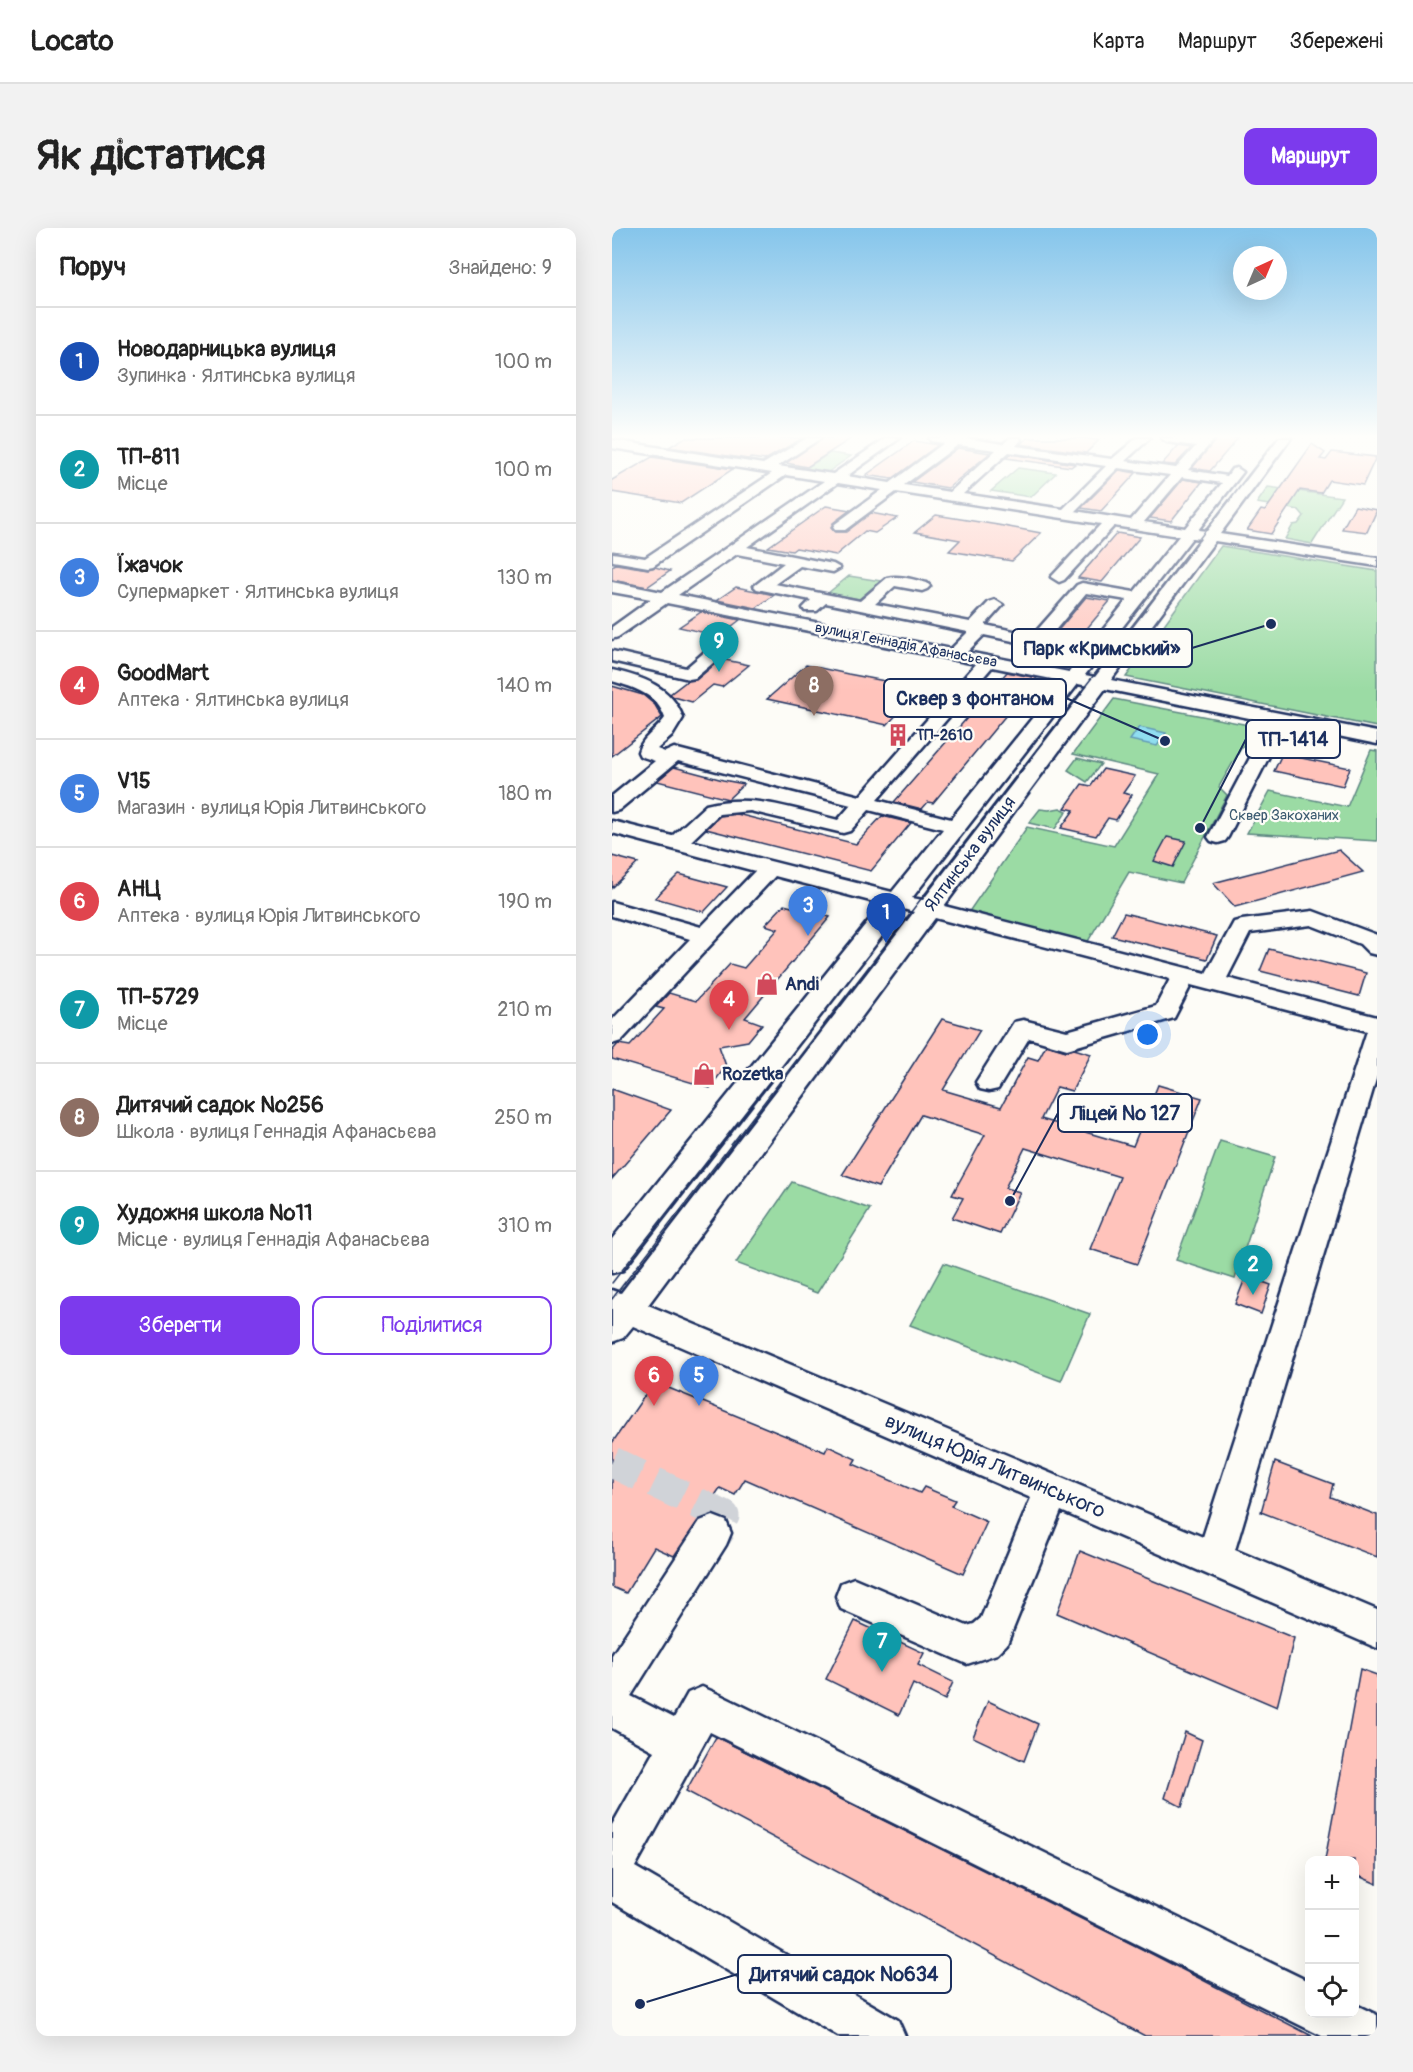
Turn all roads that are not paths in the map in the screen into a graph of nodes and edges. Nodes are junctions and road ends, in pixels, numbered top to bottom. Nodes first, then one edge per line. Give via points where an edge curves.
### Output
1 (708, 522) edge
2 (772, 522) edge
3 (846, 522) edge
4 (1110, 522) edge
5 (1126, 522) edge
6 (1195, 522) edge
7 (1221, 522) edge
8 (1135, 524) joint
9 (704, 525) junction
10 (840, 527) dead end
11 (1187, 532) junction
12 (754, 535) junction
13 (1211, 536) junction
14 (734, 549) junction
15 (612, 556) edge
16 (797, 561) junction
17 (1377, 562) edge
18 (1059, 577) dead end
19 (922, 586) dead end
20 (612, 587) edge
21 (800, 593) junction
22 (1136, 597) junction
23 (666, 598) junction
24 (823, 598) junction
25 (995, 605) dead end
26 (863, 606) junction
27 (792, 623) junction
28 (977, 629) junction
29 (612, 634) edge
30 (713, 654) dead end
31 (955, 655) junction
32 (612, 656) edge
33 (987, 662) junction
34 (612, 675) edge
35 (1072, 678) junction
36 (1099, 684) junction
37 (1280, 718) junction
38 (1377, 738) edge
39 (669, 759) junction
40 (775, 780) junction
41 (866, 803) junction
42 (750, 805) junction
43 (612, 806) edge
44 (955, 826) junction
45 (612, 827) edge
46 (1218, 837) dead end
47 (676, 844) junction
48 (770, 868) junction
49 (896, 901) junction
50 (612, 909) edge
51 (928, 910) junction
52 (706, 936) junction
53 (1377, 948) edge
54 (1183, 976) junction
55 (1212, 983) junction
56 (1377, 1025) edge
57 (612, 1035) edge
58 (1377, 1035) edge
59 (989, 1082) dead end
60 (612, 1261) edge
61 (617, 1314) edge
62 (1052, 1490) junction
63 (713, 1533) tunnel mouth
64 (1214, 1559) junction
65 (854, 1596) dead end
66 (1377, 1629) edge
67 (612, 1690) edge
68 (612, 1707) edge
69 (681, 1744) junction
70 (612, 1866) edge
71 (612, 1878) edge
72 (1305, 2004) edge
73 (882, 2036) edge

1 - 9 street
2 - 12 street
3 - 10 street
4 - 18 street
5 - 8 street
6 - 11 street, Ялтинська вулиця
7 - 13 street, Ялтинська вулиця
8 - 11 street
9 - 12 street
9 - 15 street via 648,563
11 - 13 street
11 - 22 street, Ялтинська вулиця
12 - 14 street
13 - 17 street
13 - 36 street, Ялтинська вулиця
14 - 16 street
14 - 23 street
16 - 21 street via 830,570
16 - 21 street via 762,586
19 - 26 street via 892,581
20 - 23 street, вулиця Геннадія Афанасьєва
21 - 24 street
22 - 28 street via 1082,588 1037,640
22 - 35 street, Ялтинська вулиця
23 - 27 street, вулиця Геннадія Афанасьєва
23 - 29 street
24 - 26 street
24 - 27 street
25 - 28 street
26 - 28 street
27 - 31 street, вулиця Геннадія Афанасьєва
28 - 31 street
30 - 32 street via 689,674
31 - 33 street, вулиця Геннадія Афанасьєва
33 - 35 street, вулиця Геннадія Афанасьєва
33 - 41 street
34 - 39 street via 649,687 672,705 674,718 646,752
35 - 36 street, вулиця Геннадія Афанасьєва
35 - 44 street, Ялтинська вулиця
36 - 37 street, вулиця Геннадія Афанасьєва
36 - 51 street, Ялтинська вулиця
37 - 38 street, вулиця Геннадія Афанасьєва
37 - 46 street
39 - 40 street via 674,754
39 - 43 street
40 - 41 street
40 - 42 street
41 - 42 street via 843,827
41 - 44 street
42 - 47 street via 713,809
44 - 49 street, Ялтинська вулиця
45 - 47 street
47 - 48 street
48 - 49 street
48 - 52 street
49 - 51 street
49 - 60 street, Ялтинська вулиця
50 - 52 street
51 - 54 street
51 - 61 street, Ялтинська вулиця
52 - 57 street
53 - 55 street via 1368,939 1313,918 1242,927
54 - 55 street
54 - 59 street via 1165,1012 1067,1040 1023,1028
55 - 56 street
58 - 64 street
61 - 62 street, вулиця Юрія Литвинського
62 - 64 street, вулиця Юрія Литвинського
62 - 65 street via 994,1631 984,1641 967,1646
63 - 67 street
64 - 66 street, вулиця Юрія Литвинського
68 - 69 street
69 - 70 street
69 - 72 street via 702,1707
71 - 73 street

